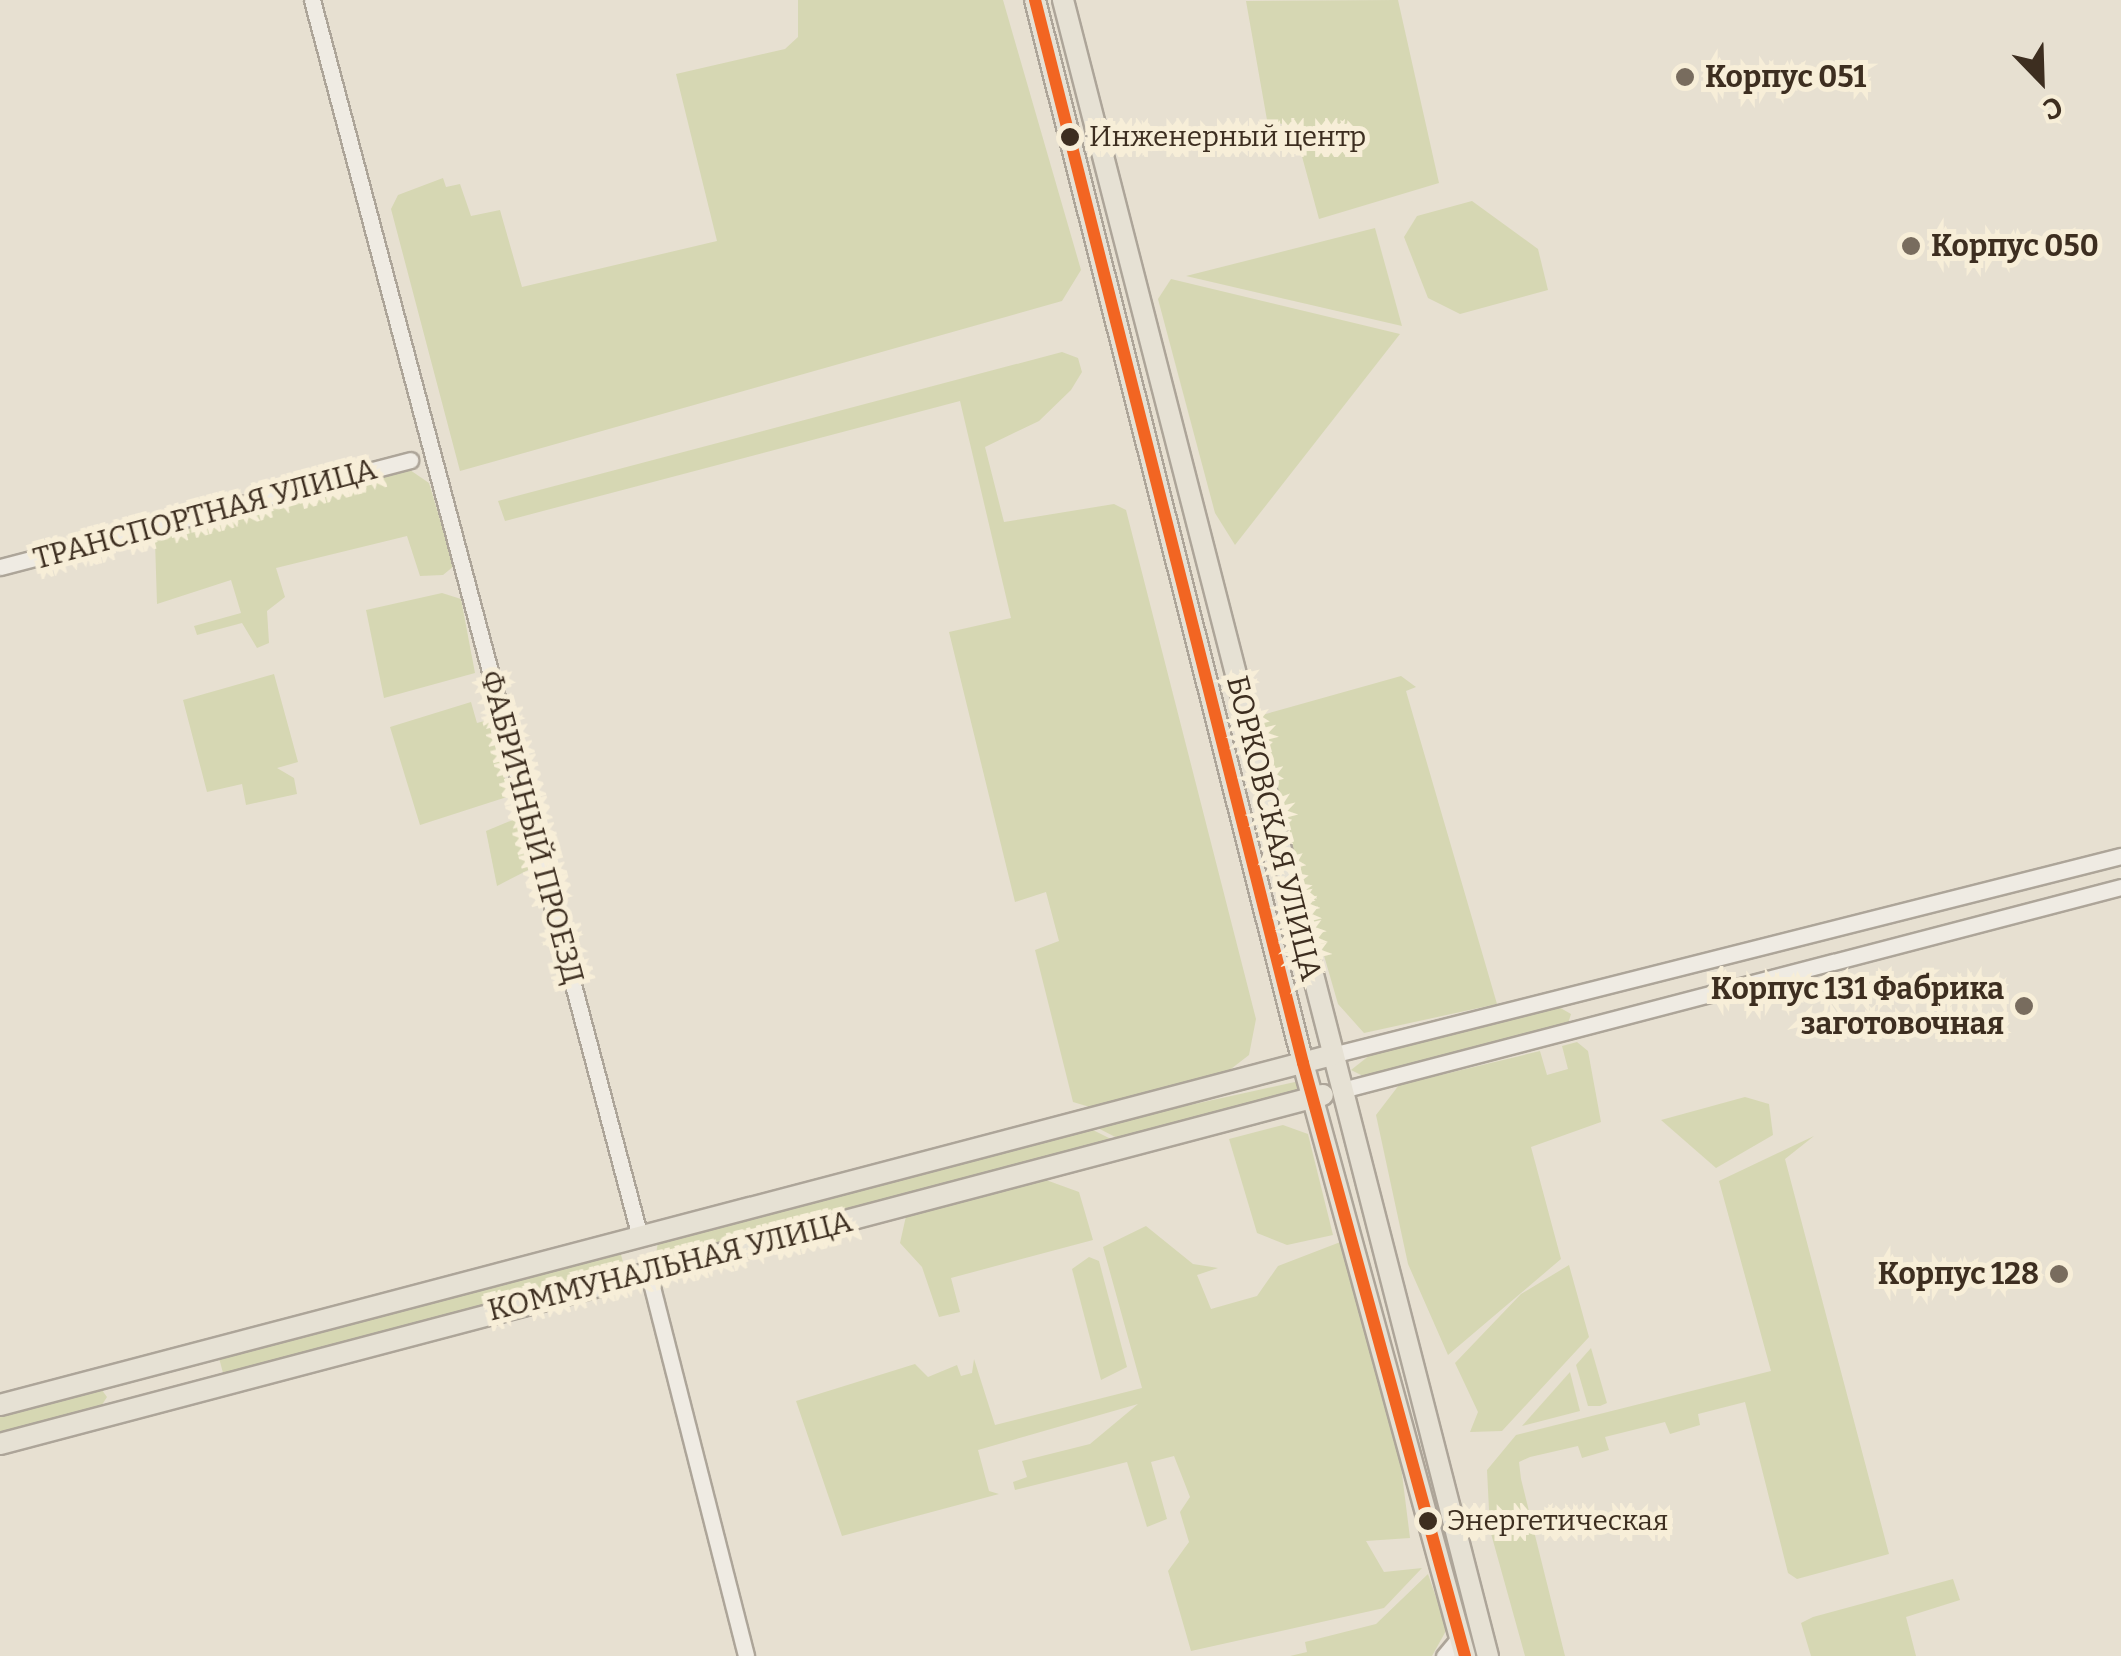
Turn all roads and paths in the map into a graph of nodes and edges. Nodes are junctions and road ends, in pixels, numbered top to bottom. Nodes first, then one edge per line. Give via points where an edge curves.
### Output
1 (312, 0) edge
2 (1035, 0) edge
3 (1063, 0) edge
4 (1134, 282) junction
5 (1108, 288) junction
6 (410, 460) dead end
7 (0, 567) edge
8 (2121, 856) edge
9 (2121, 887) edge
10 (1332, 1056) junction
11 (1303, 1063) junction
12 (1342, 1090) junction
13 (1313, 1098) junction
14 (640, 1237) junction
15 (648, 1271) junction
16 (141, 1367) junction
17 (97, 1379) junction
18 (148, 1402) junction
19 (0, 1405) edge
20 (106, 1414) junction
21 (0, 1444) edge
22 (1463, 1646) edge
23 (746, 1656) edge
24 (1444, 1656) edge
25 (1488, 1656) edge

1 - 14 street, ФАБРИЧНЫЙ ПРОЕЗД
2 - 5 main road, БОРКОВСКАЯ УЛИЦА
3 - 4 main road, БОРКОВСКАЯ УЛИЦА
4 - 5 main road
4 - 10 main road, БОРКОВСКАЯ УЛИЦА
5 - 11 main road, БОРКОВСКАЯ УЛИЦА
6 - 7 street, ТРАНСПОРТНАЯ УЛИЦА
8 - 10 street
9 - 12 street
10 - 11 main road, КОММУНАЛЬНАЯ УЛИЦА
10 - 12 main road, БОРКОВСКАЯ УЛИЦА
11 - 13 main road, БОРКОВСКАЯ УЛИЦА
11 - 14 main road, КОММУНАЛЬНАЯ УЛИЦА
12 - 13 main road, КОММУНАЛЬНАЯ УЛИЦА
12 - 25 main road, БОРКОВСКАЯ УЛИЦА
13 - 15 main road, КОММУНАЛЬНАЯ УЛИЦА
13 - 22 main road, БОРКОВСКАЯ УЛИЦА
14 - 15 main road, ФАБРИЧНЫЙ ПРОЕЗД
14 - 16 main road, КОММУНАЛЬНАЯ УЛИЦА
15 - 18 main road, КОММУНАЛЬНАЯ УЛИЦА
15 - 23 street, ФАБРИЧНЫЙ ПРОЕЗД
16 - 17 main road, КОММУНАЛЬНАЯ УЛИЦА
16 - 18 main road via 131,1390
17 - 19 main road, КОММУНАЛЬНАЯ УЛИЦА
17 - 20 main road via 114,1399
18 - 20 main road, КОММУНАЛЬНАЯ УЛИЦА
20 - 21 main road, КОММУНАЛЬНАЯ УЛИЦА
22 - 24 street

